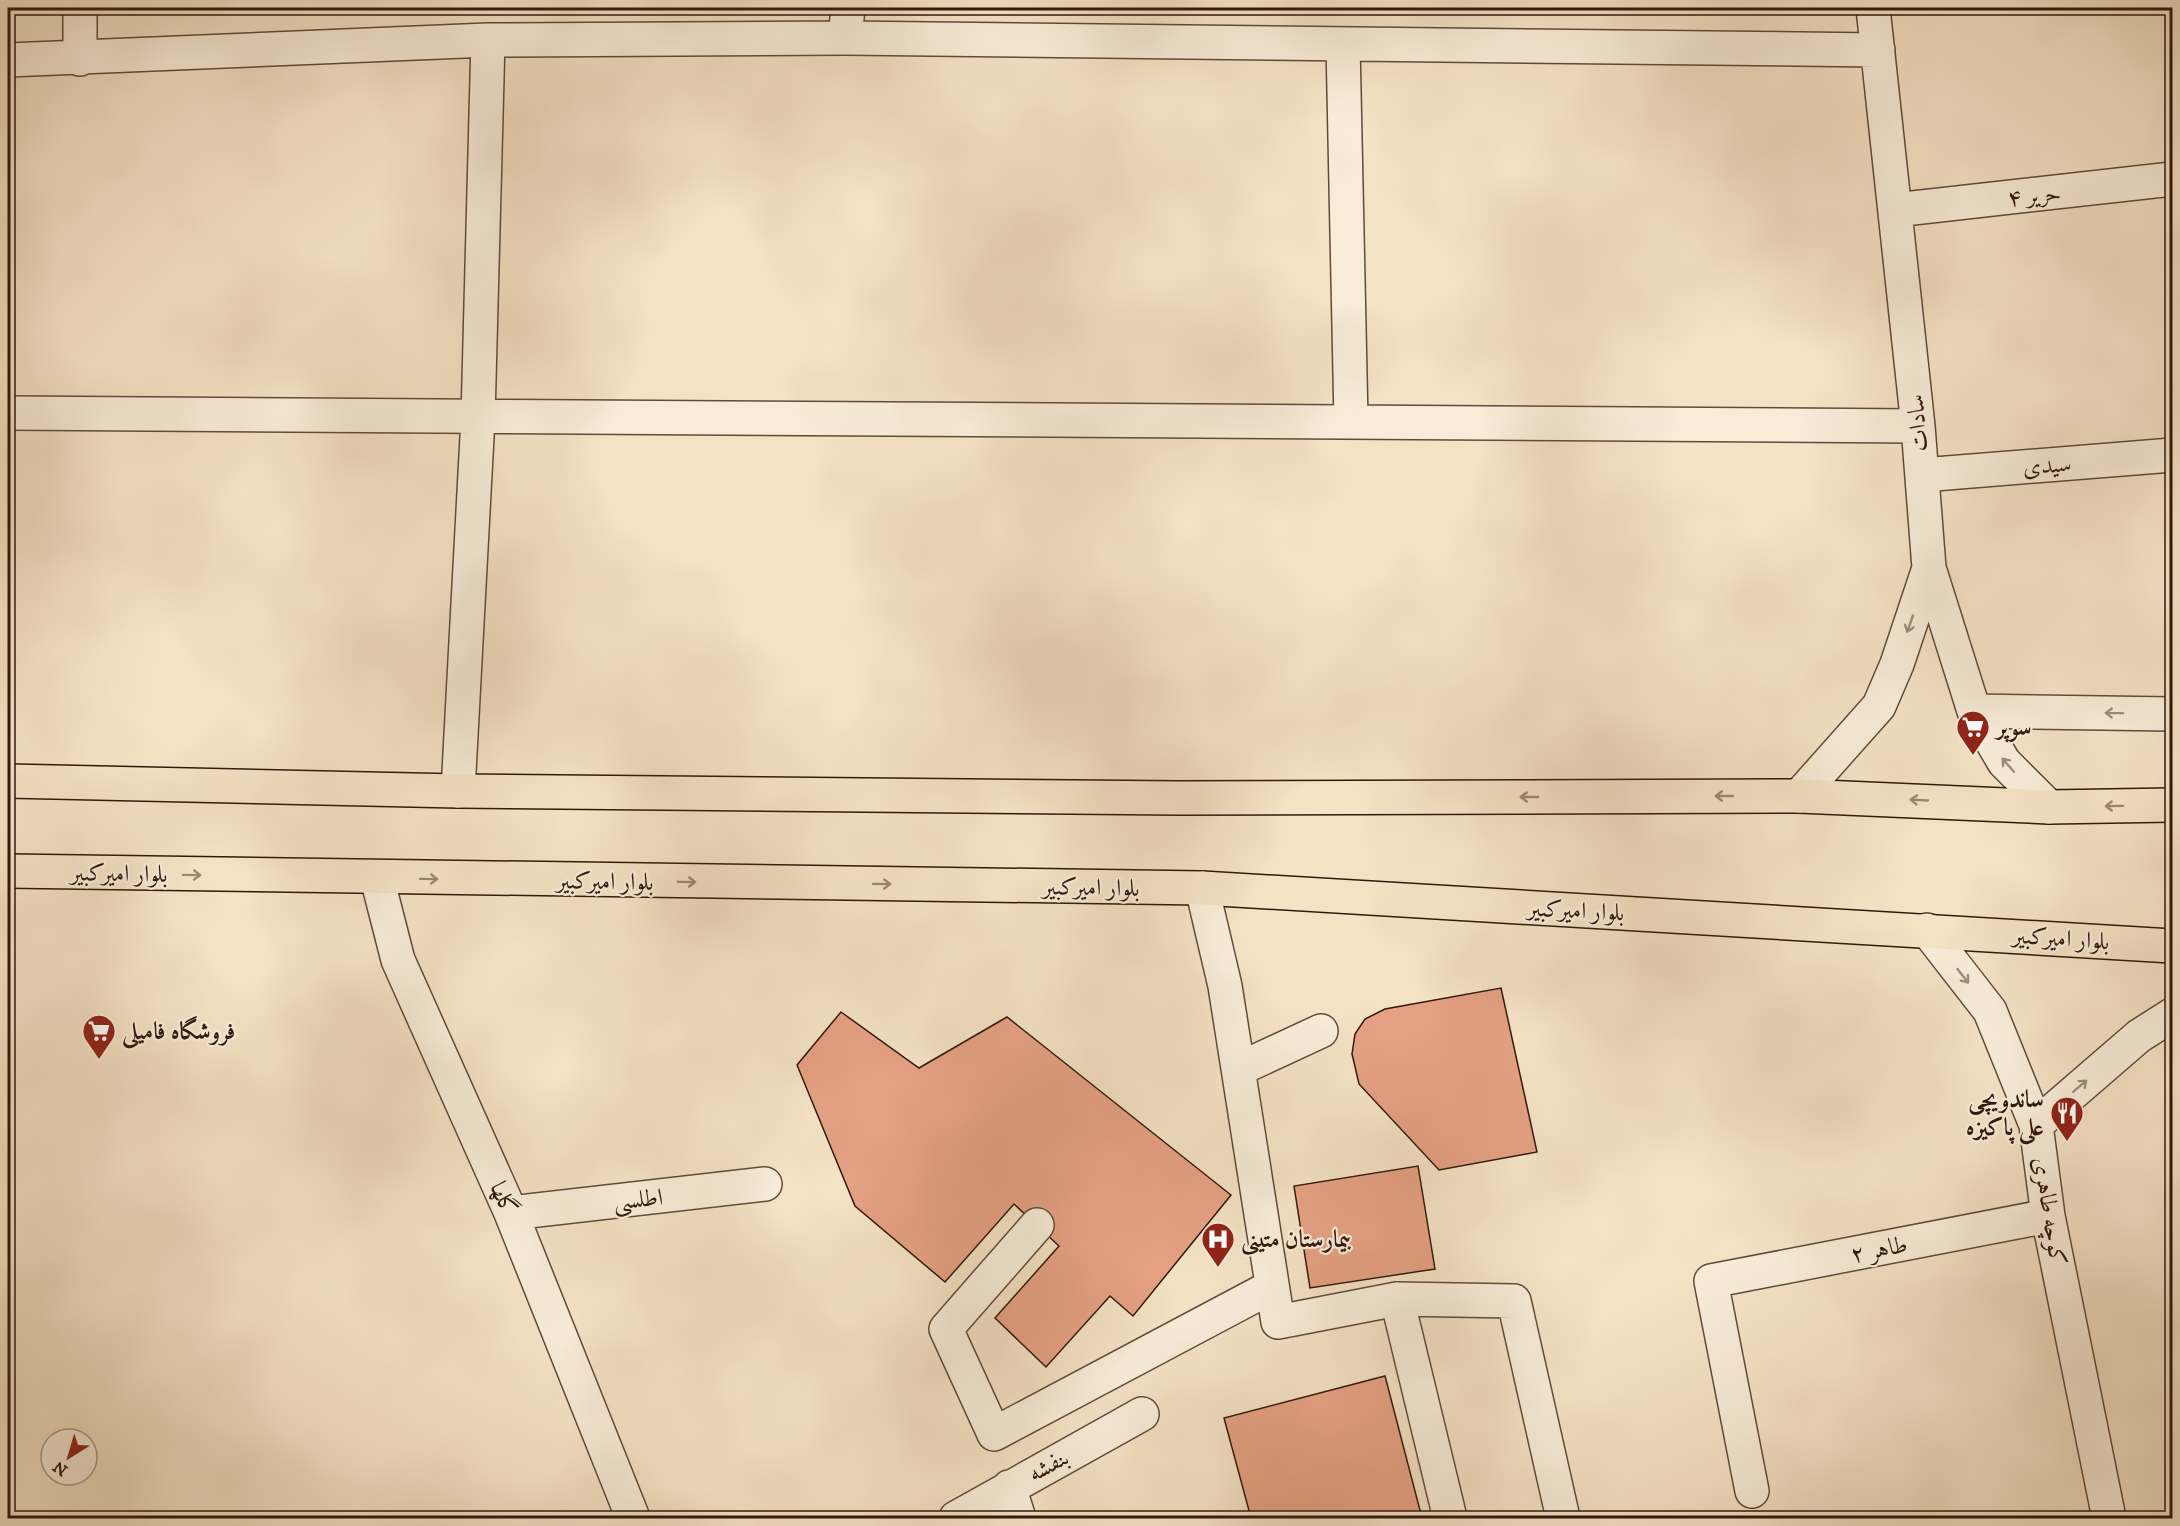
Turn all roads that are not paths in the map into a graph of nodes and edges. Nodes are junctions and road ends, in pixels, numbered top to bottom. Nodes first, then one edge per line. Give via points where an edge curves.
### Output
1 (80, 8) edge
2 (1873, 8) edge
3 (846, 23) edge
4 (488, 40) junction
5 (1343, 44) junction
6 (1878, 50) junction
7 (80, 59) junction
8 (8, 60) edge
9 (2172, 179) edge
10 (1895, 210) junction
11 (8, 413) edge
12 (478, 418) junction
13 (1351, 421) junction
14 (1918, 426) junction
15 (2172, 455) edge
16 (1922, 475) junction
17 (1929, 568) junction
18 (1974, 711) junction
19 (2172, 714) edge
20 (8, 781) edge
21 (458, 791) junction
22 (1799, 796) junction
23 (2172, 805) edge
24 (2049, 807) junction
25 (8, 872) edge
26 (377, 878) junction
27 (1202, 888) junction
28 (1927, 930) junction
29 (2172, 946) edge
30 (2172, 1015) edge
31 (1321, 1031) dead end
32 (1239, 1069) junction
33 (2036, 1125) junction
34 (765, 1184) dead end
35 (511, 1213) junction
36 (2048, 1216) junction
37 (1037, 1225) dead end
38 (1271, 1287) junction
39 (1397, 1299) junction
40 (1142, 1414) dead end
41 (1009, 1487) junction
42 (1752, 1491) dead end
43 (633, 1518) edge
44 (956, 1518) edge
45 (1019, 1518) edge
46 (1450, 1518) edge
47 (1563, 1518) edge
48 (2109, 1518) edge

1 - 7 street
2 - 6 street, سادات
3 - 4 street
3 - 5 street
4 - 7 street
4 - 12 street
5 - 6 street
5 - 13 street
6 - 10 street, سادات
7 - 8 street
9 - 10 street, حریر ۴
10 - 14 street, سادات
11 - 12 street
12 - 13 street
12 - 21 street
13 - 14 street
14 - 16 street, سادات
15 - 16 street, سیدی
16 - 17 street, سادات
17 - 18 street, سادات
17 -> 22 street via 1879,706
19 -> 18 street
24 -> 18 street, سادات via 2004,762
20 - 21 main road
22 -> 21 main road via 1168,798
24 -> 22 main road
23 -> 24 main road
25 -> 26 main road, بلوار امیرکبیر
26 -> 27 main road, بلوار امیرکبیر
26 - 35 street, گلها via 398,960
27 - 28 main road, بلوار امیرکبیر
27 - 32 street
28 - 29 main road, بلوار امیرکبیر
28 -> 33 street, کوچه طاهری via 1990,1011
33 -> 30 street via 2139,1036
31 - 32 street
32 - 38 street
33 - 36 street, کوچه طاهری
34 - 35 street, اطلسی
35 - 43 street, گلها
36 - 42 street, طاهر ۲ via 1711,1281
36 - 48 street, کوچه طاهری
37 - 38 street via 946,1329 994,1434
38 - 39 street via 1278,1322
39 - 46 street
39 - 47 street via 1514,1301
40 - 41 street, بنفشه
41 - 44 street, بنفشه
41 - 45 street

